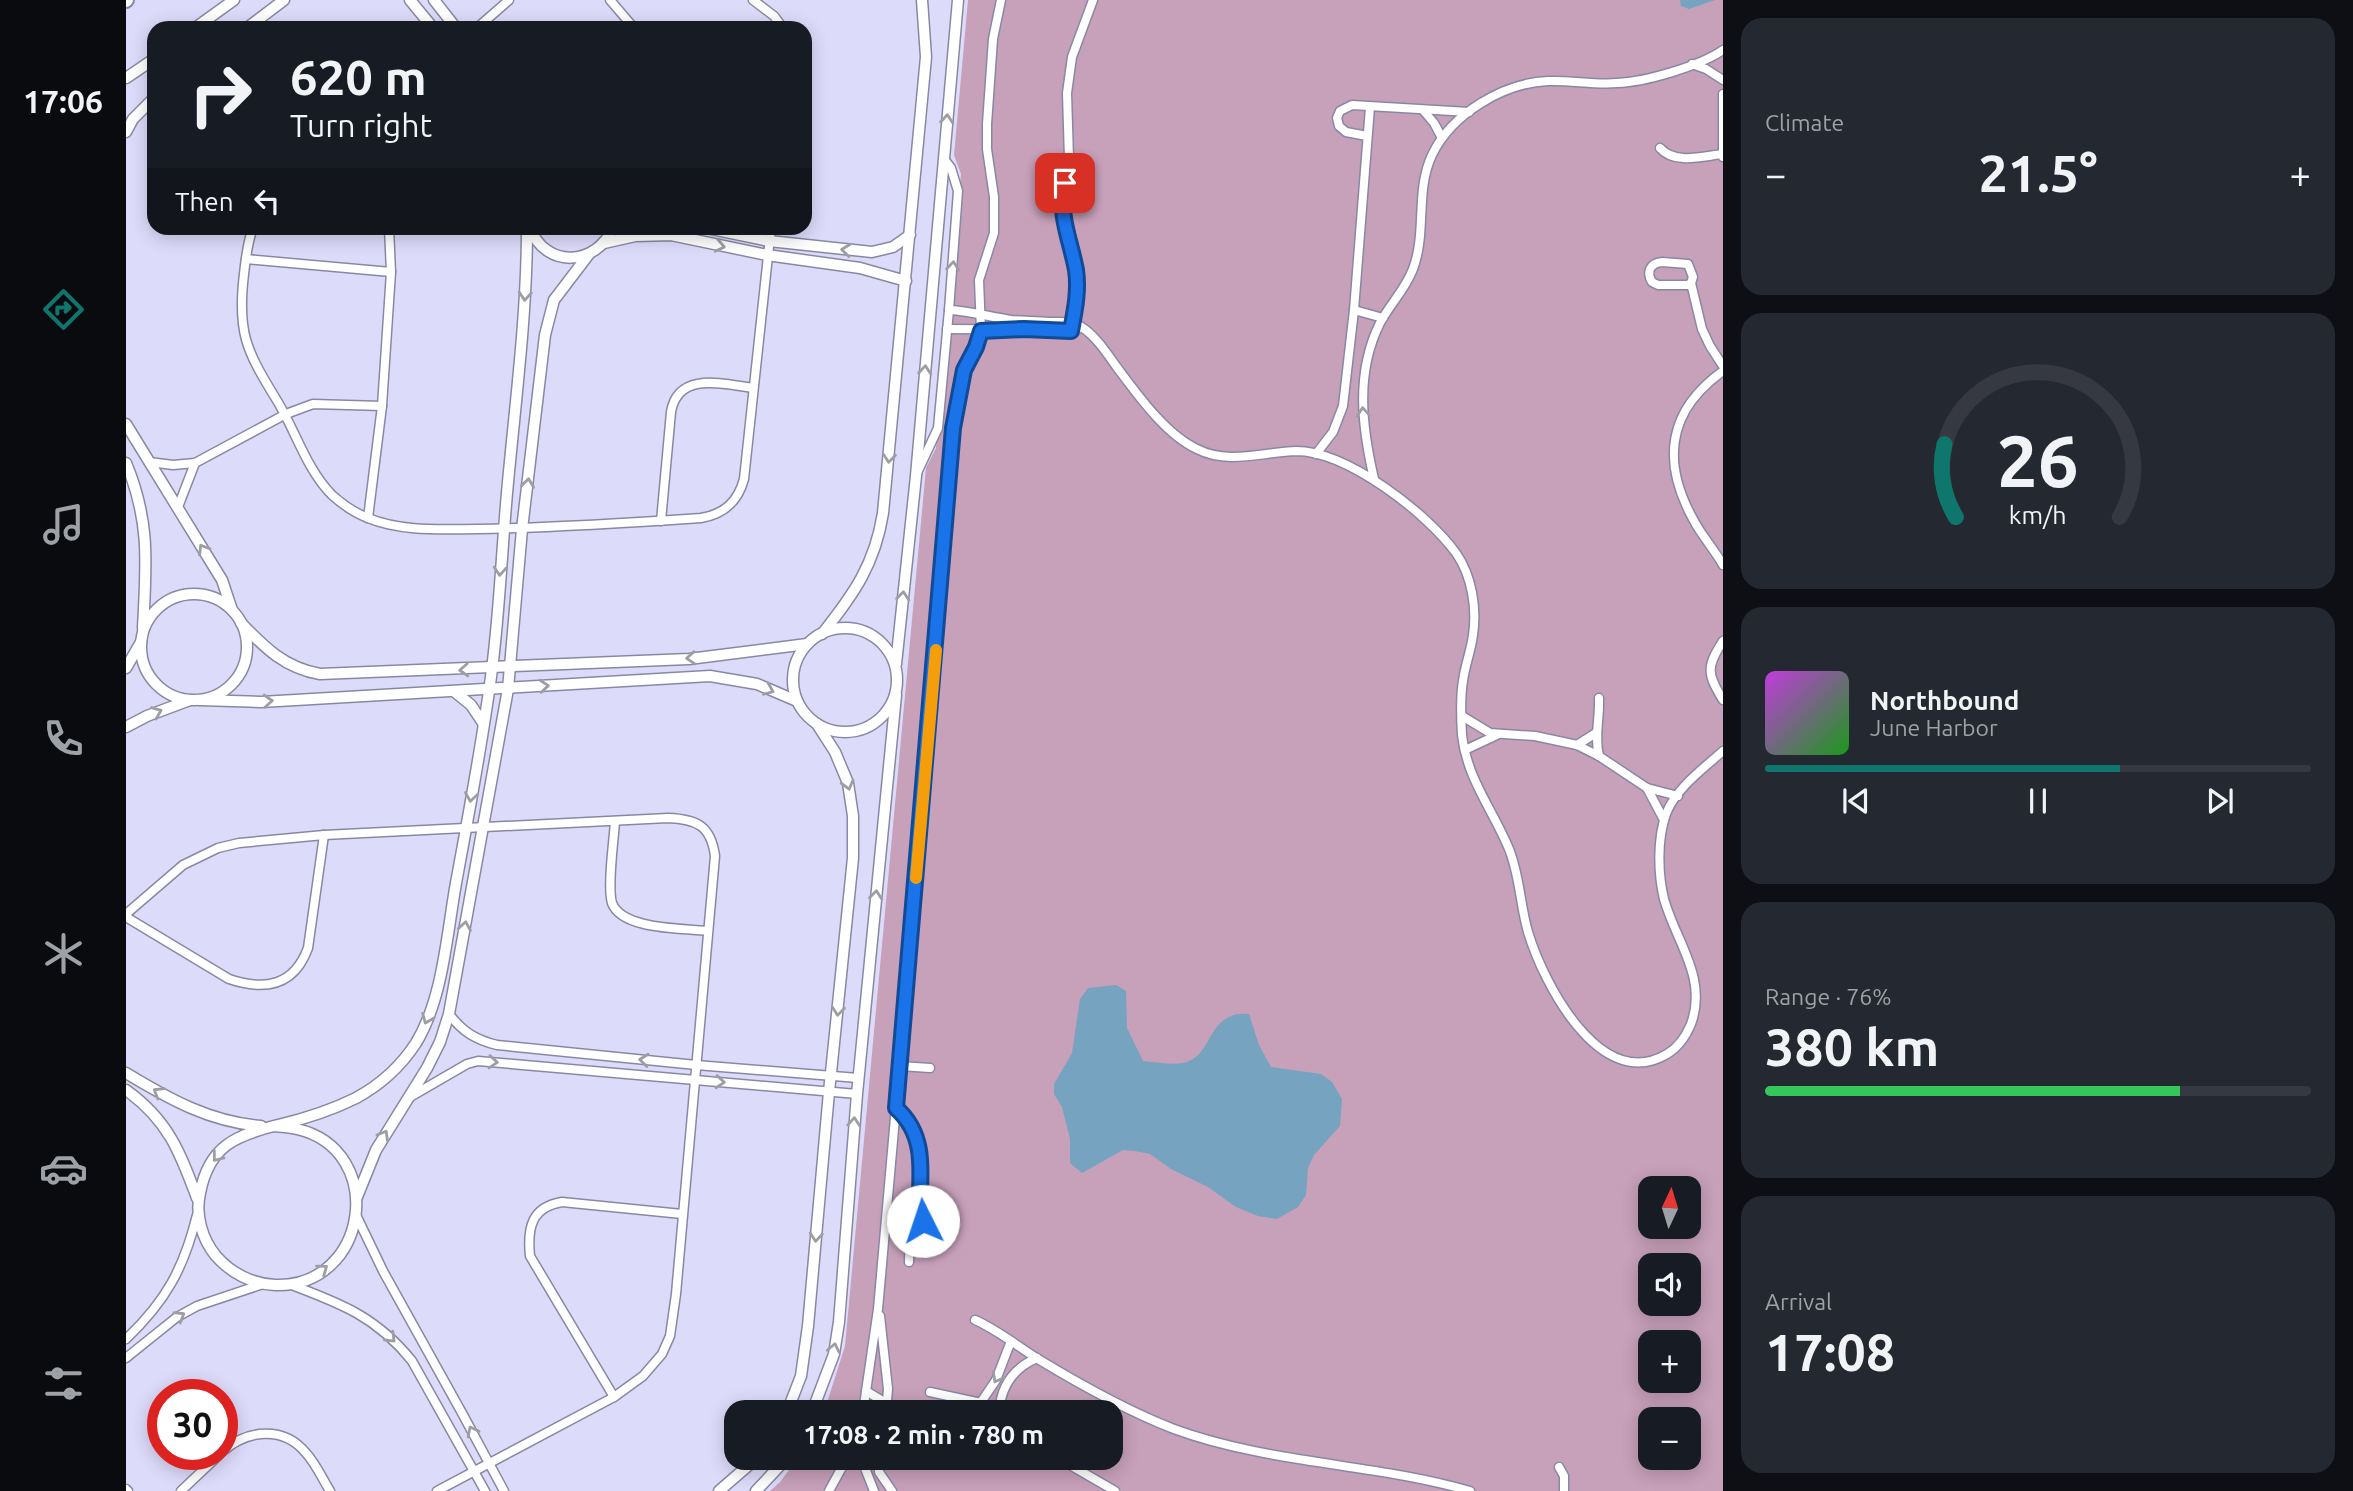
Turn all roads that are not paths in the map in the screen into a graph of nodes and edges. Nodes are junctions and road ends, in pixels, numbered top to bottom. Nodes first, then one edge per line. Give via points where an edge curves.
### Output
1 (233, 0) edge
2 (284, 0) edge
3 (410, 0) edge
4 (434, 0) edge
5 (509, 0) edge
6 (610, 0) edge
7 (753, 0) edge
8 (922, 0) edge
9 (958, 0) edge
10 (1001, 0) edge
11 (1093, 0) edge
12 (204, 21) edge
13 (256, 21) edge
14 (427, 21) edge
15 (450, 21) edge
16 (485, 21) edge
17 (628, 21) edge
18 (778, 21) edge
19 (1723, 50) edge
20 (147, 64) edge
21 (1692, 64) junction
22 (126, 78) edge
23 (1723, 80) edge
24 (1723, 94) edge
25 (147, 105) edge
26 (1370, 107) junction
27 (1423, 110) junction
28 (1469, 112) junction
29 (126, 132) edge
30 (1367, 136) junction
31 (1442, 138) junction
32 (1660, 148) dead end
33 (1723, 155) edge
34 (944, 159) junction
35 (251, 235) edge
36 (389, 235) edge
37 (528, 235) edge
38 (532, 235) edge
39 (609, 235) edge
40 (740, 235) edge
41 (770, 235) edge
42 (910, 235) junction
43 (769, 241) junction
44 (604, 243) junction
45 (589, 254) junction
46 (767, 256) junction
47 (246, 259) junction
48 (391, 272) junction
49 (906, 281) junction
50 (1691, 283) junction
51 (949, 310) junction
52 (1354, 310) junction
53 (982, 313) junction
54 (1383, 318) junction
55 (1072, 327) junction
56 (947, 329) junction
57 (981, 331) junction
58 (1723, 369) edge
59 (753, 388) junction
60 (382, 406) junction
61 (286, 414) junction
62 (126, 424) edge
63 (1316, 454) junction
64 (149, 462) junction
65 (126, 463) edge
66 (195, 463) junction
67 (916, 476) junction
68 (1374, 479) junction
69 (178, 507) junction
70 (368, 518) junction
71 (661, 520) junction
72 (503, 528) junction
73 (522, 528) junction
74 (1723, 565) edge
75 (232, 611) junction
76 (241, 623) junction
77 (822, 634) junction
78 (142, 636) junction
79 (1723, 641) edge
80 (807, 644) junction
81 (896, 664) junction
82 (126, 668) edge
83 (492, 668) junction
84 (510, 668) junction
85 (508, 689) junction
86 (489, 690) junction
87 (455, 692) junction
88 (896, 695) junction
89 (1599, 698) dead end
90 (195, 700) junction
91 (1723, 700) edge
92 (797, 701) junction
93 (1462, 716) junction
94 (483, 723) junction
95 (817, 724) junction
96 (126, 727) edge
97 (1596, 733) junction
98 (1500, 734) junction
99 (1577, 745) junction
100 (1465, 750) junction
101 (1723, 751) edge
102 (1599, 756) junction
103 (1647, 788) junction
104 (1678, 796) junction
105 (1664, 820) junction
106 (615, 821) junction
107 (483, 827) junction
108 (466, 828) junction
109 (324, 835) junction
110 (126, 915) edge
111 (708, 931) junction
112 (449, 1014) junction
113 (586, 1054) junction
114 (696, 1065) junction
115 (900, 1066) junction
116 (930, 1068) dead end
117 (584, 1069) junction
118 (126, 1073) edge
119 (830, 1075) junction
120 (858, 1078) junction
121 (694, 1080) junction
122 (126, 1090) edge
123 (829, 1092) junction
124 (857, 1094) junction
125 (410, 1097) junction
126 (896, 1108) junction
127 (272, 1126) junction
128 (357, 1198) junction
129 (198, 1206) junction
130 (682, 1214) junction
131 (357, 1217) junction
132 (909, 1262) dead end
133 (264, 1284) junction
134 (289, 1284) junction
135 (878, 1309) junction
136 (975, 1320) dead end
137 (126, 1339) edge
138 (1011, 1341) junction
139 (126, 1358) edge
140 (1037, 1358) junction
141 (866, 1391) junction
142 (930, 1392) dead end
143 (614, 1397) junction
144 (792, 1400) edge
145 (817, 1400) edge
146 (865, 1400) edge
147 (877, 1400) edge
148 (886, 1400) edge
149 (968, 1400) edge
150 (984, 1400) edge
151 (1001, 1400) edge
152 (238, 1440) edge
153 (488, 1463) junction
154 (1559, 1467) dead end
155 (203, 1470) edge
156 (743, 1470) edge
157 (776, 1470) edge
158 (840, 1470) edge
159 (866, 1470) edge
160 (879, 1470) edge
161 (1079, 1470) edge
162 (473, 1471) junction
163 (181, 1491) edge
164 (330, 1491) edge
165 (437, 1491) edge
166 (485, 1491) edge
167 (504, 1491) edge
168 (719, 1491) edge
169 (756, 1491) edge
170 (829, 1491) edge
171 (874, 1491) edge
172 (891, 1491) edge
173 (1115, 1491) edge
174 (1470, 1491) edge
175 (1564, 1491) edge

1 - 12 street
2 - 13 street
3 - 14 street
4 - 15 street
5 - 16 street
6 - 17 street
7 - 18 street
8 - 42 street via 926,57
34 -> 9 street
10 - 53 street via 993,39 987,124 995,219 979,280
11 - 55 street via 1072,57 1067,93 1069,159 1062,207 1077,278
19 - 21 street
20 - 22 street
21 - 23 street
21 - 28 street via 1616,84 1526,83
24 - 33 street
25 - 29 street
26 - 27 street
26 - 30 street
26 - 30 street via 1347,106 1337,118 1342,130
27 - 28 street
27 - 31 street
28 - 31 street
30 - 52 street
31 - 54 street via 1424,181 1415,264
32 - 33 street via 1677,158
51 -> 34 street via 958,191
67 -> 34 street
35 - 47 street
36 - 48 street
37 -> 72 street
38 - 45 street via 558,256
39 - 44 street
40 - 43 street
41 - 43 street
42 -> 43 street via 893,247 873,252
42 - 49 street
43 - 46 street
44 - 45 street
44 -> 46 street via 635,236 671,236
73 -> 45 street via 549,314 561,288
46 - 49 street via 860,268
46 - 59 street
47 - 48 street
47 - 61 street via 243,335
48 - 60 street
49 -> 77 street via 880,533 856,590
50 - 50 street via 1658,285 1650,279 1649,270 1658,262 1686,263 1691,268
50 - 58 street via 1702,329
51 - 53 street
51 - 56 street
52 - 54 street
52 - 63 street via 1340,416
53 - 55 street
53 - 57 street
68 -> 54 street via 1361,408 1362,388
55 - 57 street
55 - 63 street via 1096,340 1146,404 1198,450 1231,457
56 - 57 street
56 - 67 street via 938,428
57 - 115 street via 964,370 953,428
58 - 74 street via 1688,404 1677,426 1674,450 1689,513
59 - 71 street via 744,479 737,498 712,516
59 - 71 street via 697,383 676,396
60 - 61 street via 313,404
60 - 70 street
61 - 66 street
61 - 70 street via 322,482 342,503
62 - 64 street
63 - 68 street
64 - 66 street
64 - 69 street
65 - 78 street via 146,532
66 - 69 street
81 -> 67 street
68 - 93 street via 1443,539 1467,575 1474,621 1463,679
75 -> 69 street via 222,580
70 - 72 street via 415,528
71 - 73 street
72 - 73 street
72 -> 83 street
73 - 84 street
75 - 76 street
75 - 78 street via 205,596 174,598 155,612
83 -> 76 street via 301,671 284,663
76 - 90 street via 247,651 237,678 214,696
77 - 80 street
77 - 81 street via 851,628 866,632 884,645
78 - 82 street
78 - 90 street via 141,656 153,681 176,697
79 - 91 street via 1709,674
80 -> 84 street via 689,659
80 - 92 street via 794,671
81 - 88 street
83 - 84 street
83 - 86 street
84 - 85 street
85 - 86 street
85 -> 92 street via 710,676 757,684
85 - 107 street
86 - 87 street
86 - 94 street
90 -> 87 street via 246,702
87 - 94 street
88 - 95 street via 881,719 857,732 843,733
120 -> 88 street
89 - 97 street
96 -> 90 street
92 - 95 street
93 - 98 street via 1481,729
93 - 100 street
94 -> 108 street
95 -> 119 street via 842,768 853,816 852,885
97 - 99 street
97 - 102 street
98 - 99 street
98 - 100 street
99 - 102 street
100 - 105 street via 1474,782 1509,849 1528,932 1555,996 1594,1043 1640,1062 1669,1053 1680,1044 1697,1000 1696,980 1664,897 1660,858
101 - 104 street
102 - 103 street
103 - 104 street
103 - 105 street
104 - 105 street
106 - 107 street
106 - 111 street via 611,895 615,909 633,922
106 - 111 street via 680,818 691,820 709,834 715,856
107 - 108 street
112 -> 107 street
108 - 109 street
108 -> 127 street via 435,995 415,1044 394,1070 360,1095
109 - 110 street via 239,843 196,857
109 - 110 street via 307,948 289,978 266,985 229,979
111 - 114 street
112 - 113 street via 458,1027 480,1041
112 - 125 street via 437,1049
114 -> 113 street
113 - 117 street
114 - 119 street
114 - 121 street
115 - 116 street
115 - 126 street
117 - 121 street
125 -> 117 street via 478,1061
127 -> 118 street via 195,1111
119 - 120 street
119 - 123 street
120 - 124 street
121 -> 123 street
121 - 130 street
122 - 129 street via 144,1103 170,1134
123 - 124 street
123 -> 144 street via 808,1325 801,1376
145 -> 124 street via 834,1354 839,1322
128 -> 125 street via 388,1127
126 - 132 street via 914,1129 920,1146 919,1213 923,1218 916,1228 909,1226
126 - 135 street
127 - 128 street via 299,1129 330,1146 351,1174
127 -> 129 street via 245,1133 212,1160 202,1180
128 - 131 street
129 - 133 street via 202,1233 212,1251 226,1267
129 - 137 street via 187,1252 169,1289
130 - 143 street via 670,1336 654,1366
130 - 143 street via 562,1202 536,1213 530,1255
134 -> 131 street via 326,1269 341,1254
153 -> 131 street
133 - 134 street
139 -> 133 street via 197,1306
134 -> 162 street via 345,1306 389,1335 412,1361
135 - 141 street
135 - 148 street
136 - 138 street
138 - 140 street
138 -> 150 street
140 - 151 street via 1012,1375
140 - 174 street via 1136,1412 1198,1437
141 - 146 street
141 - 147 street
142 - 149 street
143 - 153 street
152 - 164 street via 266,1433 288,1438 306,1452
153 - 162 street
153 - 167 street
154 - 175 street
155 - 163 street
156 - 168 street
157 - 169 street
158 - 170 street
159 - 171 street
160 - 172 street
161 - 173 street
162 - 165 street
162 - 166 street

